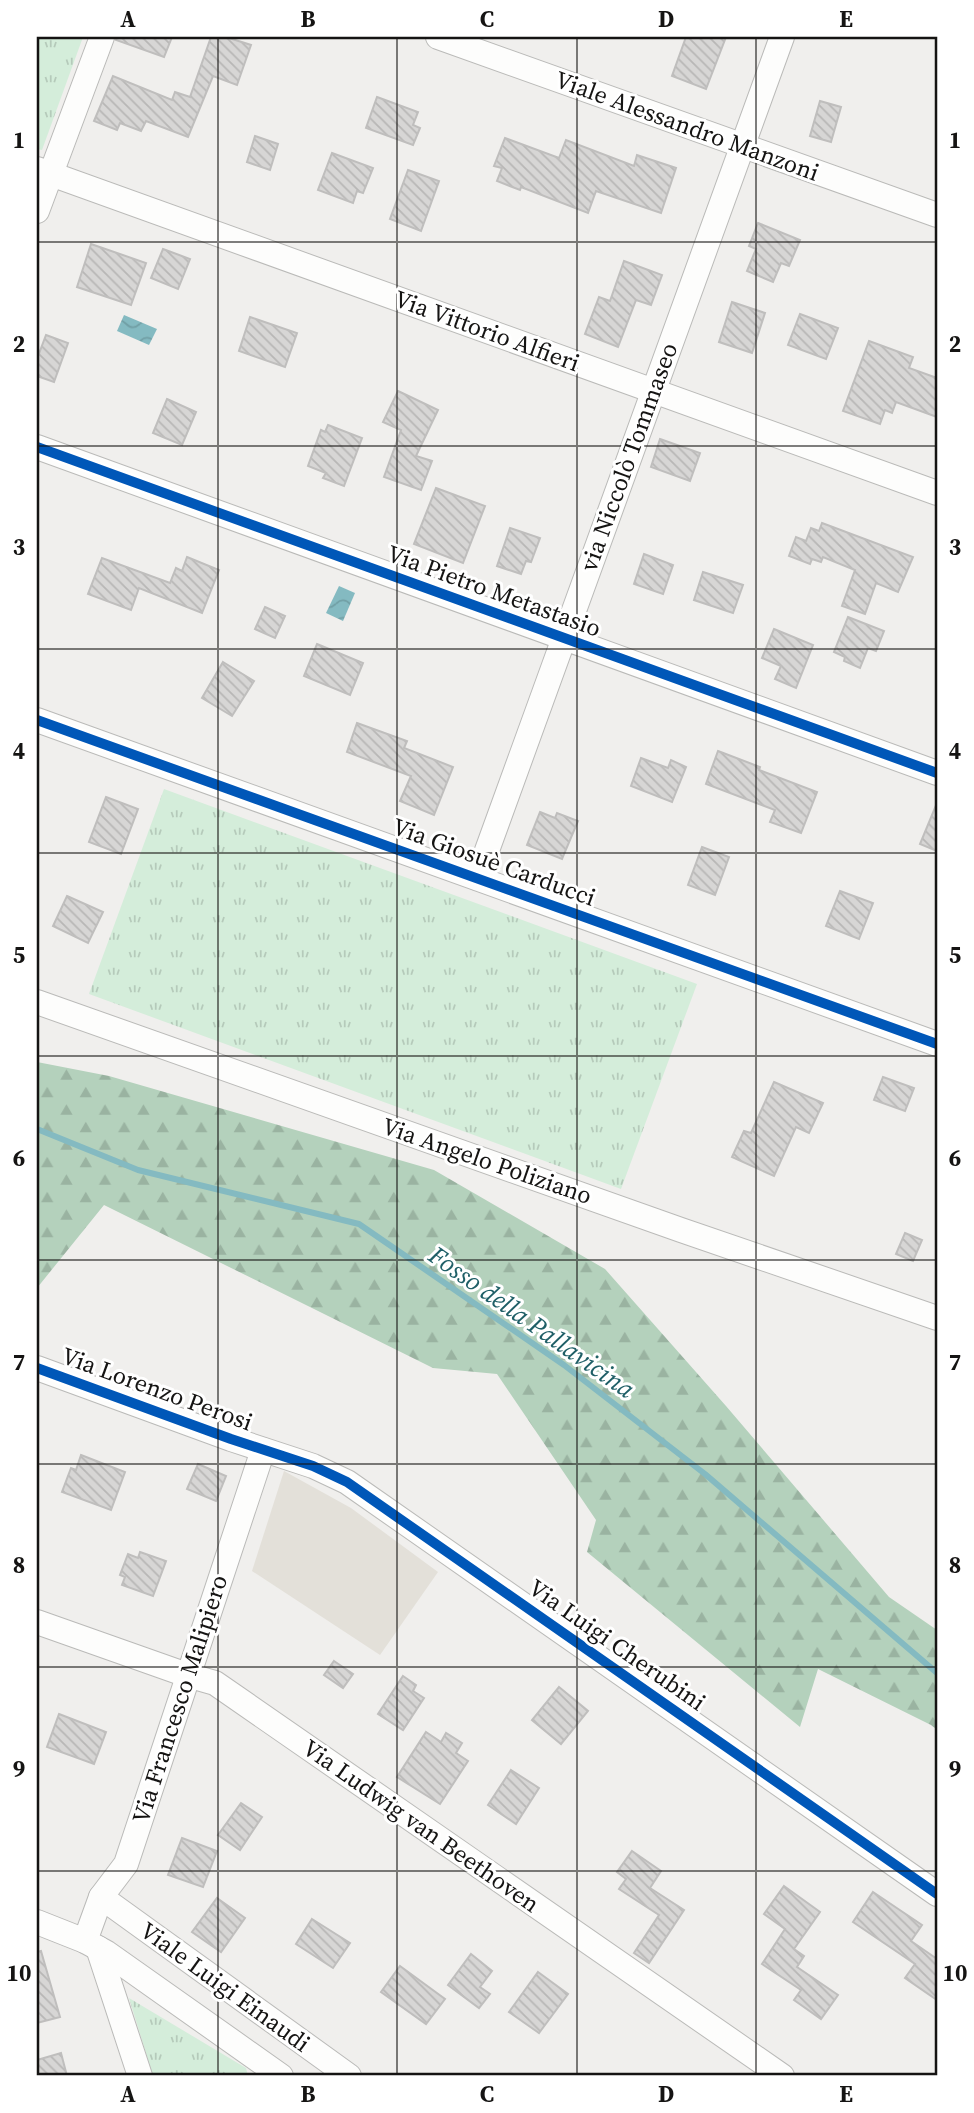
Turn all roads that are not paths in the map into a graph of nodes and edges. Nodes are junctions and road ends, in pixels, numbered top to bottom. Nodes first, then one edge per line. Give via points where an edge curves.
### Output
1 (102, 37) edge
2 (438, 37) edge
3 (782, 37) edge
4 (741, 145) junction
5 (43, 172) edge
6 (37, 211) edge
7 (937, 215) edge
8 (653, 391) junction
9 (37, 447) edge
10 (937, 493) edge
11 (564, 639) junction
12 (37, 720) edge
13 (937, 773) edge
14 (477, 878) junction
15 (37, 1002) edge
16 (937, 1044) edge
17 (937, 1318) edge
18 (37, 1368) edge
19 (263, 1450) junction
20 (37, 1622) edge
21 (187, 1675) junction
22 (937, 1894) edge
23 (101, 1897) junction
24 (37, 1922) edge
25 (92, 1945) junction
26 (140, 2076) edge
27 (281, 2076) edge
28 (349, 2076) edge
29 (782, 2076) edge

1 - 5 street
2 - 4 street, Viale Alessandro Manzoni
3 - 4 street, via Niccolò Tommaseo
4 - 7 street, Viale Alessandro Manzoni
4 - 8 street, via Niccolò Tommaseo
5 - 6 street
5 - 8 street, Via Vittorio Alfieri
8 - 10 street, Via Vittorio Alfieri
8 - 11 street, via Niccolò Tommaseo
9 - 11 street, Via Pietro Metastasio
11 - 13 street, Via Pietro Metastasio
11 - 14 street, via Niccolò Tommaseo
12 - 14 street, Via Giosuè Carducci
14 - 16 street, Via Giosuè Carducci
15 - 17 street, Via Angelo Poliziano
18 - 19 street, Via Lorenzo Perosi
19 - 21 street, Via Francesco Malipiero
19 - 22 street, Via Luigi Cherubini via 347,1482
20 - 21 street, Via Ludwig van Beethoven
21 - 23 street, Via Francesco Malipiero via 126,1864
21 - 29 street, Via Ludwig van Beethoven via 215,1683
23 - 25 street, Via Francesco Malipiero
23 - 28 street, Viale Luigi Einaudi
24 - 25 street, Viale Luigi Einaudi
25 - 26 street
25 - 27 street, Viale Luigi Einaudi

